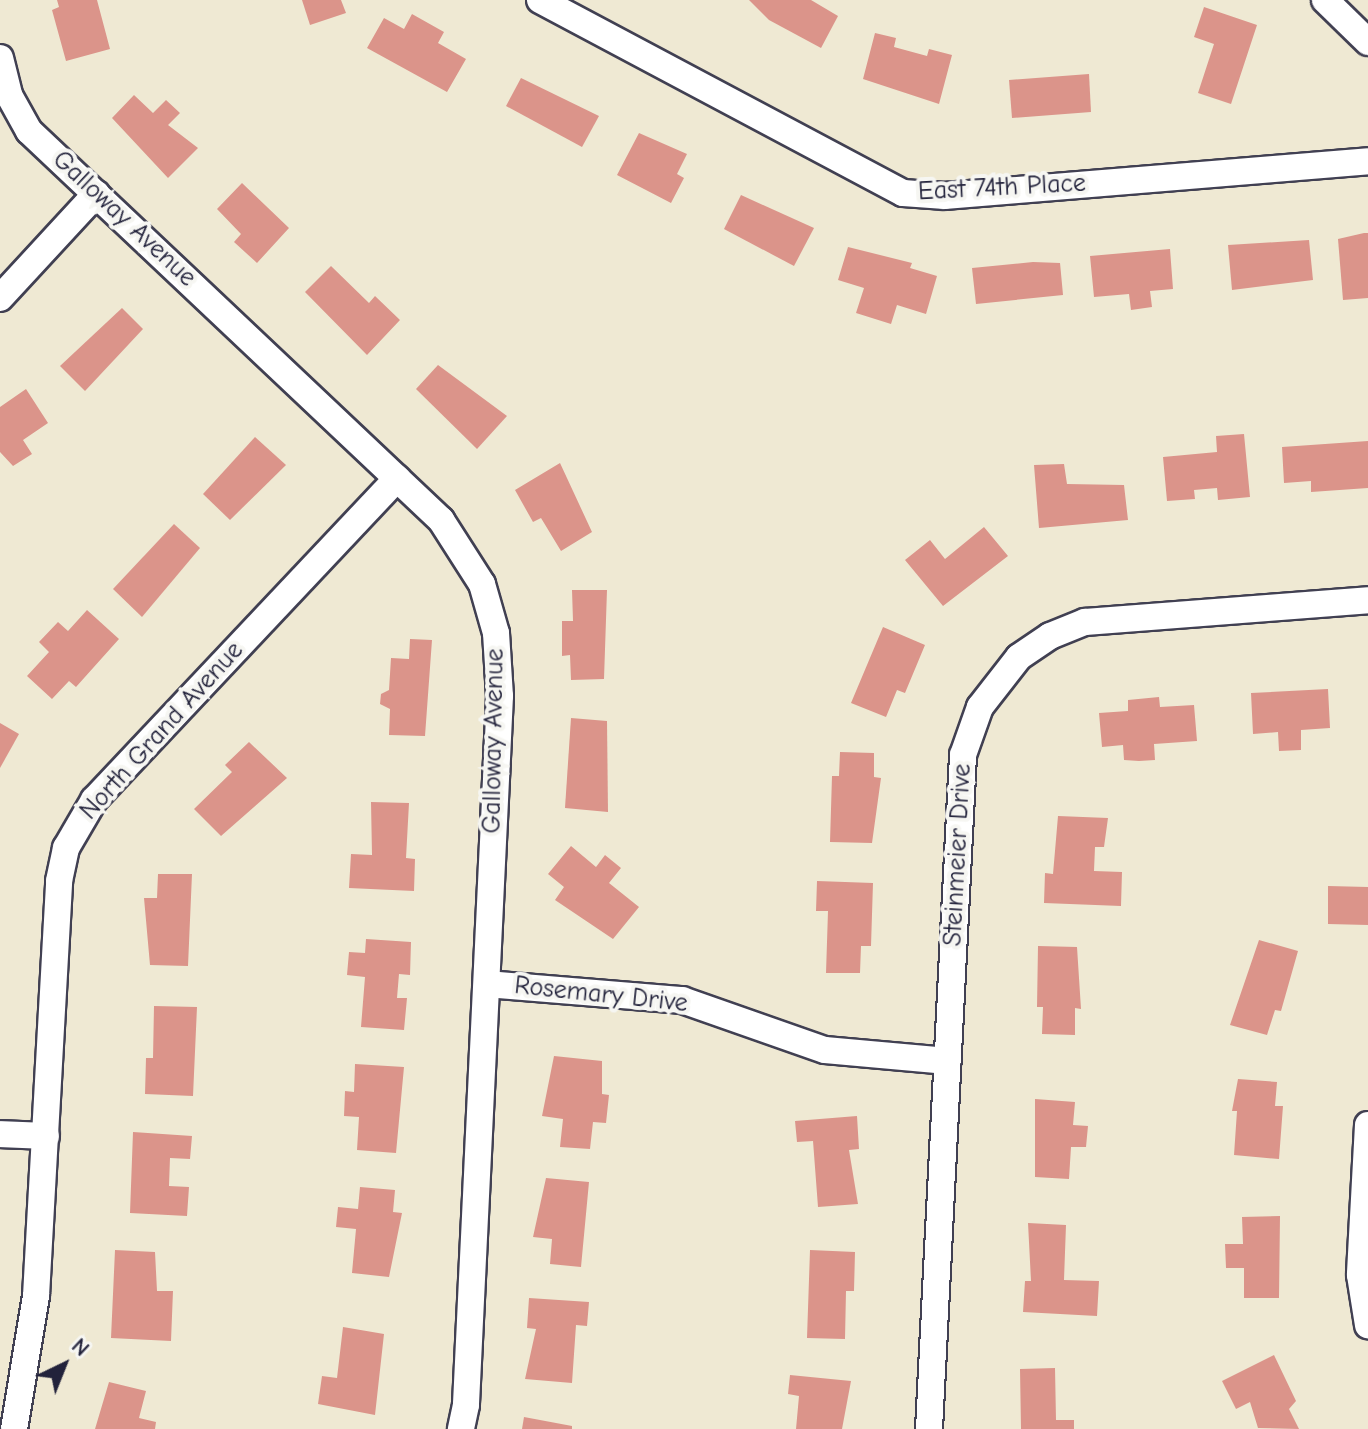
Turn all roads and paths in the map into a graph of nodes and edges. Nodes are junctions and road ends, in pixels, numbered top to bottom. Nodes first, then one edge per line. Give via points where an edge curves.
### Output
1 (540, 0) edge
2 (1325, 0) edge
3 (1368, 42) edge
4 (0, 58) edge
5 (1368, 161) edge
6 (96, 194) junction
7 (0, 298) edge
8 (397, 478) junction
9 (1368, 600) edge
10 (487, 984) junction
11 (948, 1061) junction
12 (1368, 1125) edge
13 (0, 1134) edge
14 (46, 1136) junction
15 (1368, 1325) edge
16 (14, 1429) edge
17 (461, 1429) edge
18 (929, 1429) edge

1 - 5 street, East 74th Place via 903,193 945,196
2 - 3 street
4 - 6 street, Galloway Avenue via 22,121
6 - 7 street
6 - 8 street, Galloway Avenue
8 - 10 street, Galloway Avenue via 464,551 494,620 500,696
8 - 14 street, North Grand Avenue via 80,818 59,881
9 - 11 street, Steinmeier Drive via 1085,622 1039,643 1001,676 980,707 963,755
10 - 11 street, Rosemary Drive via 682,1000 825,1050
10 - 17 street, Galloway Avenue
11 - 18 street, Steinmeier Drive
12 - 15 street via 1360,1275
13 - 14 street
14 - 16 street, North Grand Avenue via 32,1335

